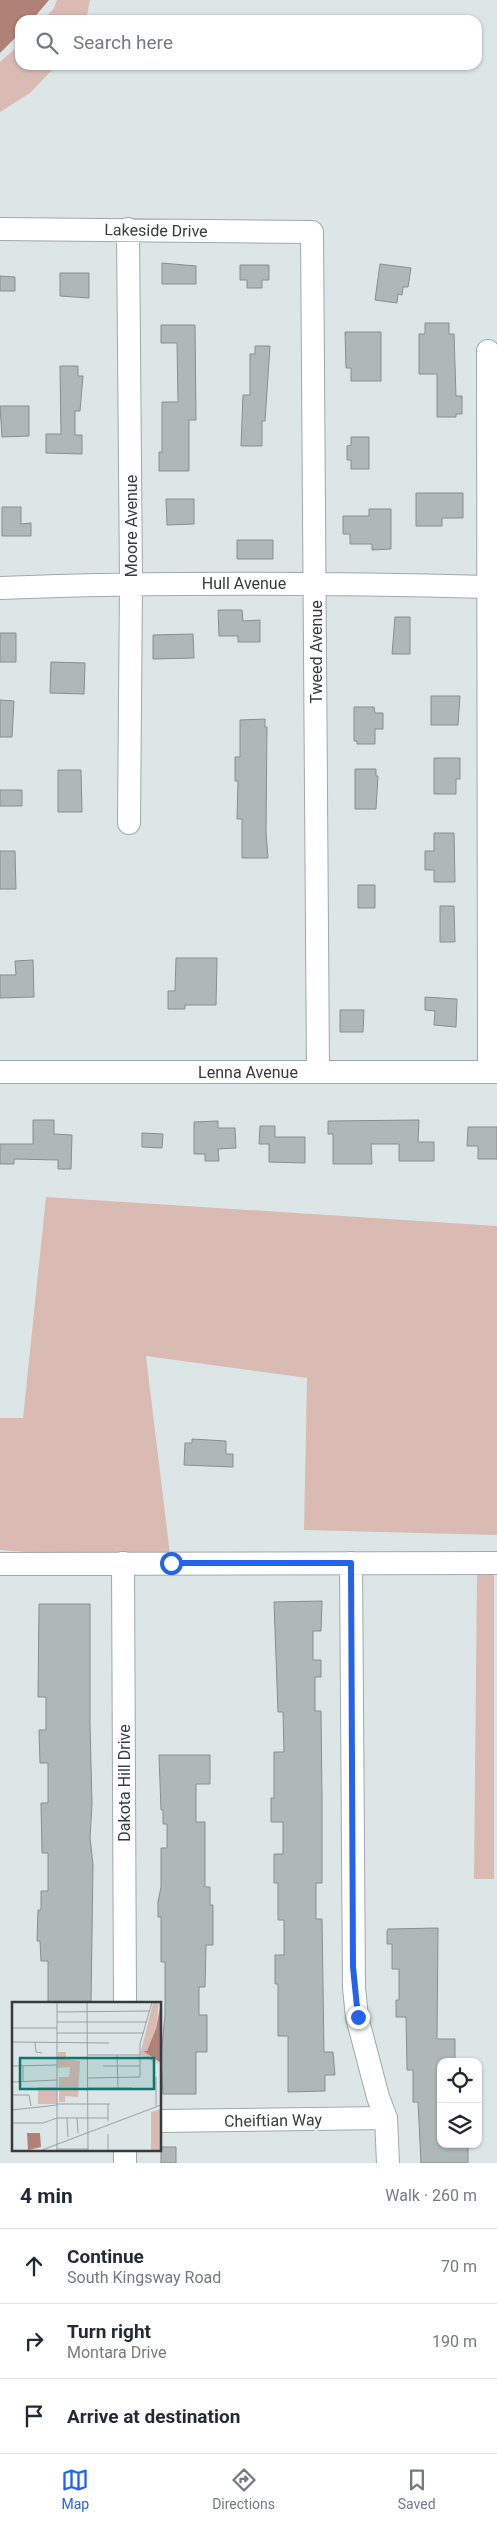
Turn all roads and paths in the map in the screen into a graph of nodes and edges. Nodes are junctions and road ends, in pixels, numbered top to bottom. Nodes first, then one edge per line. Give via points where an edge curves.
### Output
1 (0, 229) edge
2 (128, 230) junction
3 (312, 232) joint
4 (488, 351) dead end
5 (316, 583) junction
6 (131, 584) junction
7 (488, 587) junction
8 (0, 588) edge
9 (129, 823) dead end
10 (0, 1072) edge
11 (318, 1072) junction
12 (493, 1072) edge
13 (123, 1563) junction
14 (351, 1563) junction
15 (497, 1563) edge
16 (0, 1564) edge
17 (125, 2002) edge
18 (386, 2118) junction
19 (161, 2121) edge
20 (125, 2150) edge
21 (125, 2163) edge
22 (388, 2163) edge

1 - 2 street, Lakeside Drive
2 - 3 street, Lakeside Drive
2 - 6 street, Moore Avenue
3 - 5 street, Tweed Avenue
4 - 7 street
5 - 6 street, Hull Avenue
5 - 7 street, Hull Avenue
5 - 11 street, Tweed Avenue
6 - 8 street, Hull Avenue
6 - 9 street, Moore Avenue
7 - 12 street
10 - 11 street, Lenna Avenue
11 - 12 street, Lenna Avenue
13 - 14 street
13 - 16 street
13 - 17 street, Dakota Hill Drive
14 - 15 street
14 - 18 street via 354,1988 358,2017
18 - 19 street, Cheiftian Way
18 - 22 street
20 - 21 street

